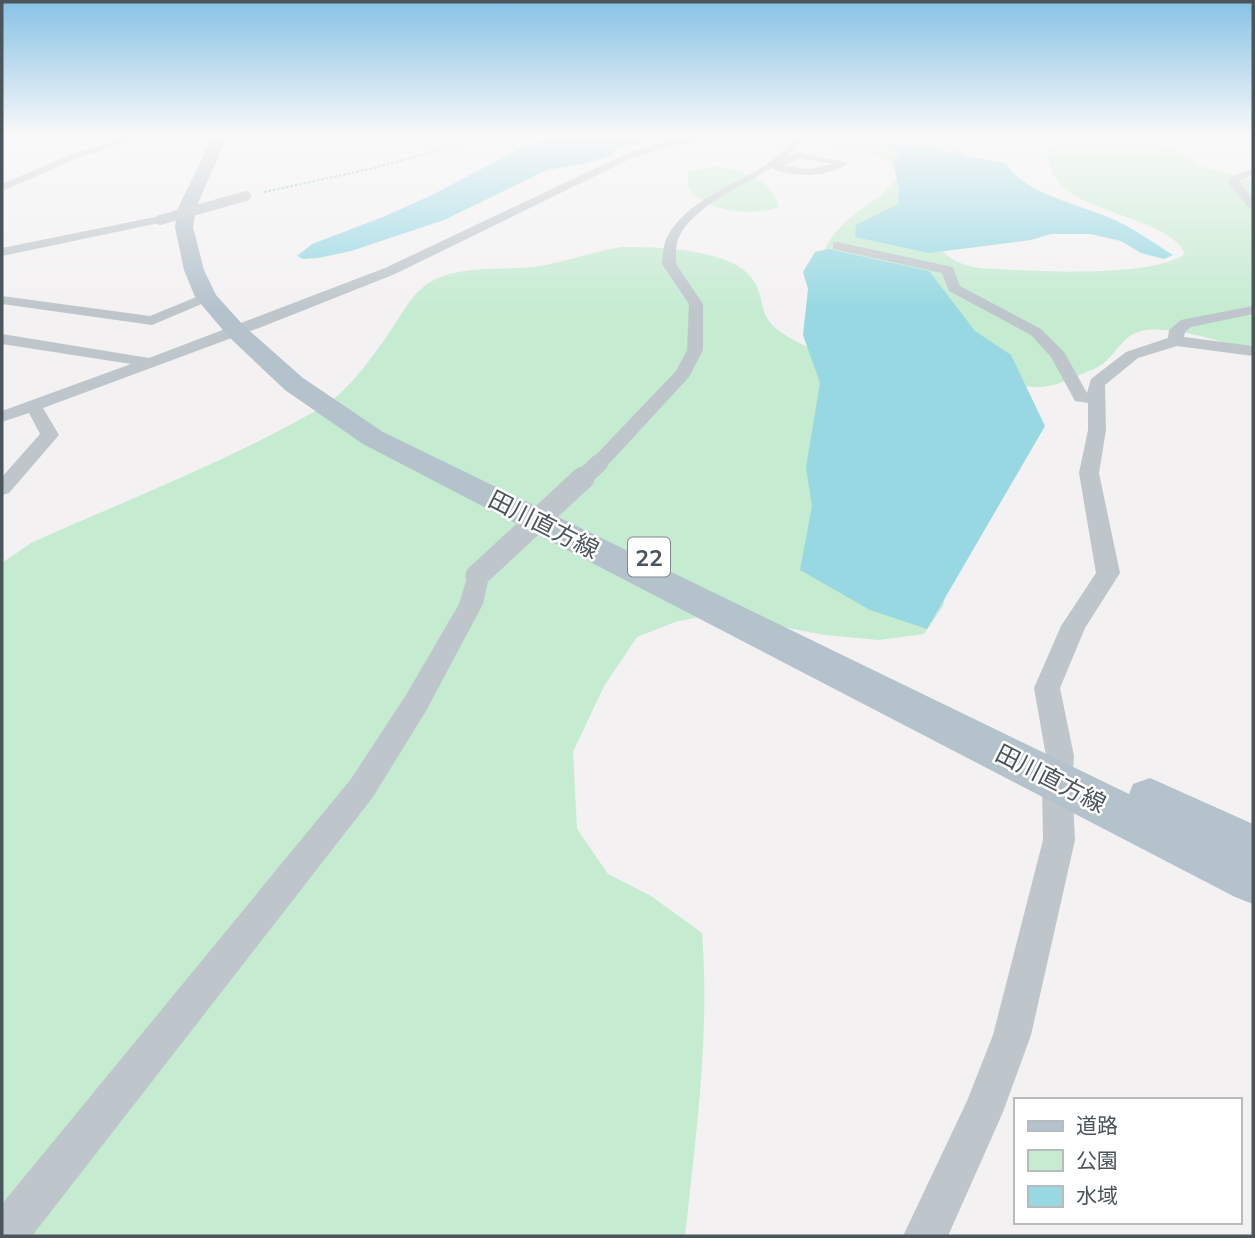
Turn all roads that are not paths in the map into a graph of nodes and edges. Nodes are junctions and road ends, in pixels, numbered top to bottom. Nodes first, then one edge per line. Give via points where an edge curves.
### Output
1 (194, 194) edge
2 (208, 194) edge
3 (550, 194) edge
4 (720, 194) edge
5 (246, 197) road end
6 (837, 246) dead end
7 (2, 252) edge
8 (206, 298) junction
9 (2, 300) edge
10 (1253, 310) edge
11 (245, 328) junction
12 (2, 339) edge
13 (1176, 341) junction
14 (1253, 351) edge
15 (150, 362) junction
16 (1097, 399) junction
17 (33, 405) junction
18 (2, 417) edge
19 (6, 479) edge
20 (1059, 769) junction
21 (1253, 848) edge
22 (1253, 880) edge
23 (4, 1236) edge
24 (925, 1236) edge

1 - 8 main road, 田川直方線 / 22 via 184,227
2 - 11 main road, 田川直方線 / 22 via 203,235 209,263
3 - 11 street via 390,271
4 - 23 street, bridge via 672,237 668,264 696,304 695,350 683,373 599,463 477,576 471,604 362,789
5 - 7 street, bridge via 160,220
6 - 16 street via 948,270 954,288 1036,332 1058,355 1081,397
8 - 9 street via 152,321
8 - 11 main road, 田川直方線 / 22
10 - 13 street via 1186,323 1177,330
11 - 15 street
11 - 20 main road, 田川直方線 / 22 via 294,384 373,438
12 - 15 street
13 - 14 street
13 - 16 street via 1132,355 1097,383
15 - 17 street
16 - 20 street via 1089,473 1108,573 1073,626 1047,688
17 - 18 street
17 - 19 street via 50,435
20 - 21 main road, 田川直方線 / 22
20 - 22 main road, 田川直方線 / 22
20 - 24 street via 1059,840 1012,1035 983,1112

